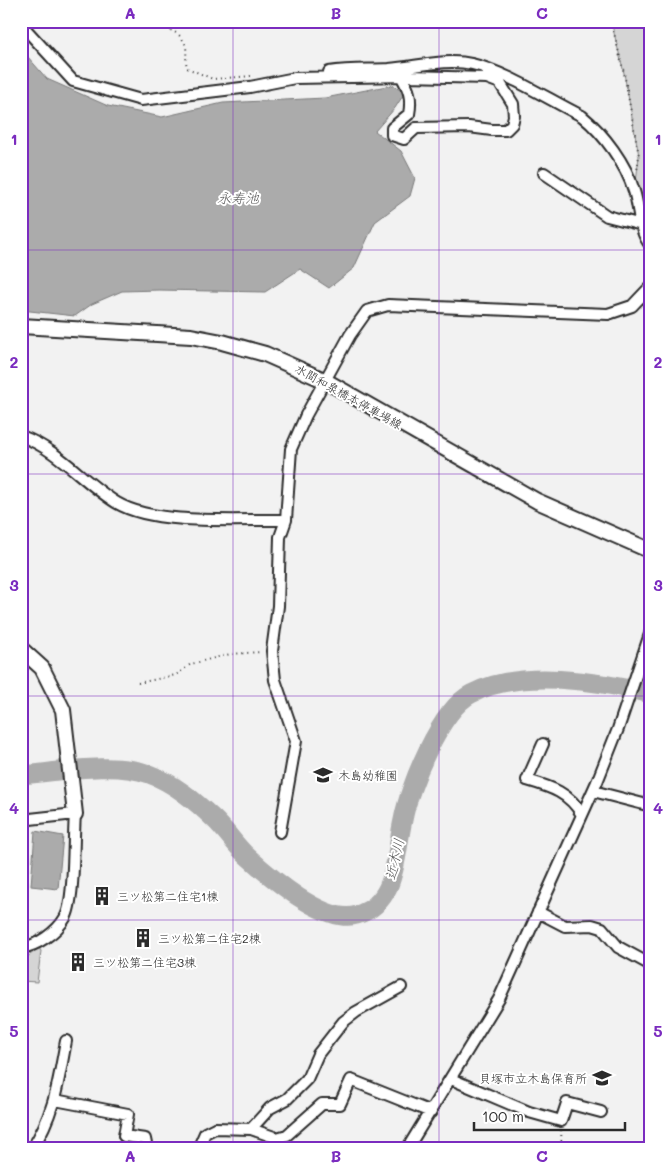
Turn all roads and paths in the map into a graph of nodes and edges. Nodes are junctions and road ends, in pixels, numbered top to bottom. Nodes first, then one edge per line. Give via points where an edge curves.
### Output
1 (142, 21) edge
2 (611, 21) edge
3 (21, 24) edge
4 (251, 76) dead end
5 (401, 76) junction
6 (296, 78) junction
7 (409, 114) junction
8 (416, 128) junction
9 (544, 173) dead end
10 (634, 191) junction
11 (642, 225) junction
12 (651, 246) edge
13 (651, 286) edge
14 (21, 326) edge
15 (326, 381) junction
16 (21, 436) edge
17 (286, 520) junction
18 (651, 551) edge
19 (649, 635) edge
20 (21, 649) edge
21 (272, 651) junction
22 (138, 682) dead end
23 (542, 744) dead end
24 (593, 791) junction
25 (651, 806) edge
26 (75, 807) junction
27 (582, 815) junction
28 (21, 820) edge
29 (280, 832) dead end
30 (538, 912) junction
31 (21, 948) edge
32 (651, 965) edge
33 (401, 987) dead end
34 (66, 1041) dead end
35 (451, 1079) junction
36 (55, 1100) junction
37 (430, 1112) junction
38 (601, 1112) dead end
39 (561, 1121) junction
40 (251, 1129) junction
41 (277, 1143) edge
42 (21, 1147) edge
43 (32, 1148) edge
44 (147, 1149) edge
45 (174, 1149) edge
46 (182, 1149) edge
47 (198, 1149) edge
48 (407, 1149) edge
49 (562, 1149) edge

1 - 4 path via 178,34 186,50 187,68 213,79
2 - 10 path via 639,156
3 - 6 street via 73,81 141,100
5 - 6 street
5 - 7 street via 409,88 412,102
5 - 8 street via 487,78 500,83 514,104 512,124 506,130 469,126
6 - 10 street via 353,68 387,69 452,62 472,64 495,72 582,116 592,124 627,173
7 - 8 street
7 - 8 street via 392,128 392,135 404,139
9 - 11 street via 607,216
10 - 11 street
11 - 12 street via 643,234
13 - 15 street via 632,306 608,314 388,305 367,311
14 - 15 main road, 水間和泉橋本停車場線 via 176,335 222,342 265,354
15 - 17 street via 291,449
15 - 18 main road, 水間和泉橋本停車場線 via 514,489
16 - 17 street via 48,448 118,503 143,513 163,518
17 - 21 street via 280,536 278,606
19 - 24 street via 618,729
20 - 26 main road via 42,668 63,710
21 - 22 path via 230,654 191,664 176,675
21 - 29 street via 275,680 296,741
23 - 27 street via 527,780 567,795
24 - 25 street
24 - 27 street
26 - 28 street
26 - 31 street via 72,890 65,918 46,938
27 - 30 street
30 - 32 street via 565,926 602,928 618,947
30 - 35 street via 499,999
33 - 40 street via 343,1022 318,1054 307,1079 287,1099 270,1108
34 - 36 street
35 - 37 street
35 - 39 street via 529,1112
36 - 43 street via 46,1128
36 - 44 street via 128,1114 124,1136 145,1139
37 - 41 street via 350,1080 340,1104 322,1104
37 - 48 street
38 - 39 street via 567,1103
39 - 49 path
40 - 41 street
40 - 47 street via 215,1128 205,1133
42 - 43 street
45 - 46 street

